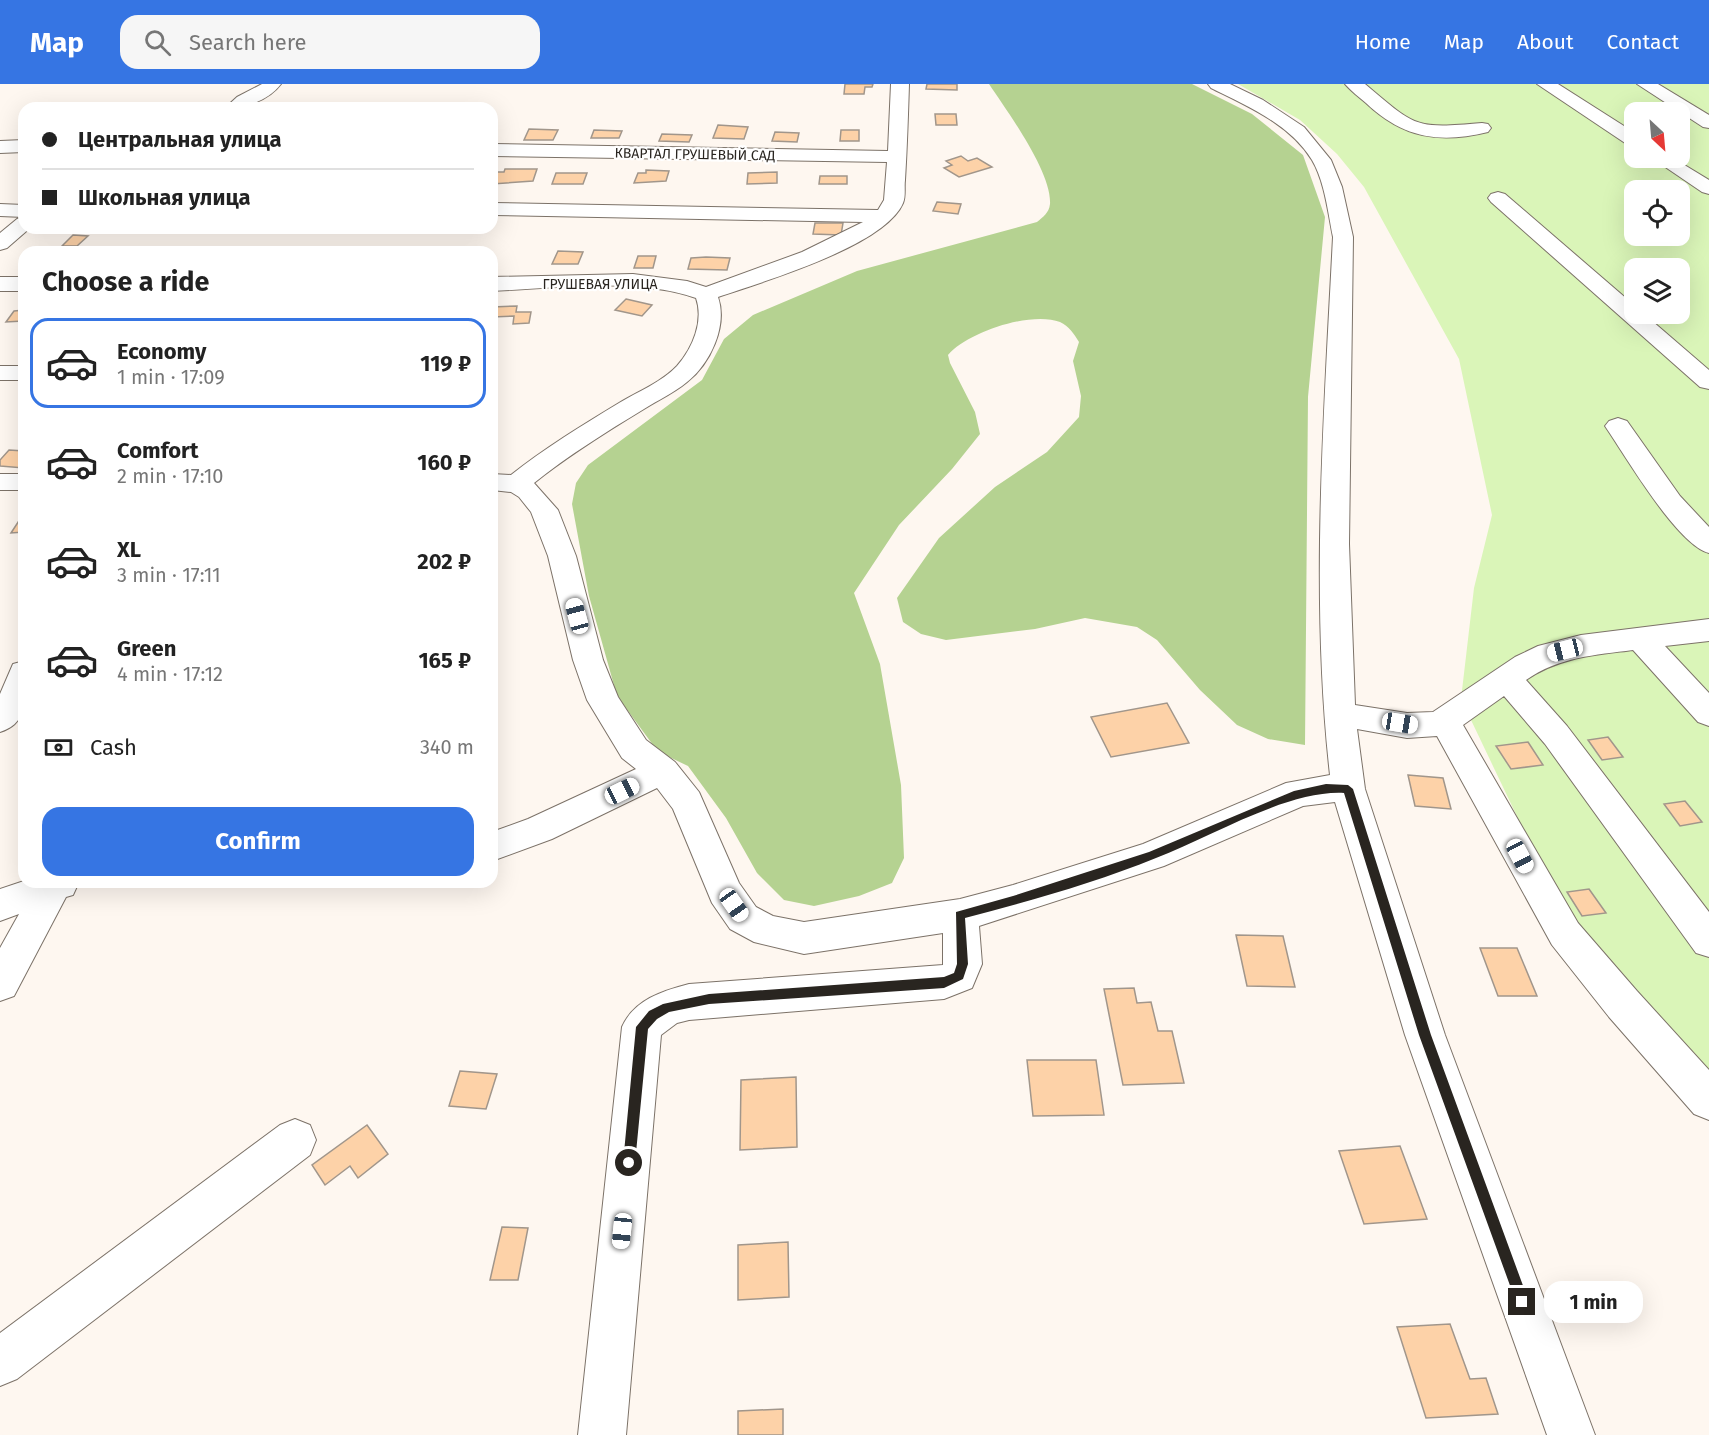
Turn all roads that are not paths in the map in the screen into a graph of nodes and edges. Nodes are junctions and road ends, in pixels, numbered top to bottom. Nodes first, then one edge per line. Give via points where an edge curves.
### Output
1 (272, 84) edge
2 (900, 84) edge
3 (1217, 84) edge
4 (1354, 84) edge
5 (1546, 84) edge
6 (1646, 84) edge
7 (243, 102) edge
8 (1709, 123) edge
9 (1482, 128) dead end
10 (1624, 134) edge
11 (18, 146) edge
12 (0, 147) edge
13 (498, 150) edge
14 (898, 157) junction
15 (1677, 168) edge
16 (1709, 188) edge
17 (1498, 198) dead end
18 (498, 208) edge
19 (0, 210) edge
20 (18, 211) edge
21 (884, 216) junction
22 (18, 228) edge
23 (0, 244) edge
24 (0, 284) edge
25 (18, 284) edge
26 (498, 284) edge
27 (706, 294) junction
28 (0, 373) edge
29 (18, 373) edge
30 (1709, 382) edge
31 (1618, 426) dead end
32 (0, 482) edge
33 (18, 482) edge
34 (504, 483) edge
35 (1709, 544) edge
36 (1709, 630) edge
37 (1640, 638) junction
38 (1507, 680) junction
39 (18, 688) edge
40 (1340, 714) junction
41 (1709, 714) edge
42 (0, 720) edge
43 (1446, 721) junction
44 (663, 771) junction
45 (1348, 789) junction
46 (498, 845) edge
47 (49, 888) edge
48 (56, 888) edge
49 (0, 905) edge
50 (960, 915) junction
51 (1709, 941) edge
52 (0, 984) edge
53 (1709, 1100) edge
54 (295, 1140) dead end
55 (0, 1362) edge
56 (602, 1435) edge
57 (1571, 1435) edge

1 - 7 street via 267,91
2 - 14 street
3 - 40 street via 1264,108 1305,139 1328,173 1341,221 1335,544
4 - 9 street via 1395,120 1411,127 1442,131
5 - 10 street
6 - 8 street
11 - 12 street
13 - 14 street, КВАРТАЛ ГРУШЕВЫЙ САД
14 - 21 street via 892,204
15 - 16 street
17 - 30 street
18 - 21 street
19 - 20 street
21 - 27 street via 872,227 824,250
22 - 23 street
24 - 25 street
26 - 27 street, ГРУШЕВАЯ УЛИЦА via 627,281 694,288
27 - 34 street via 712,304 712,317 703,341 679,377
28 - 29 street
31 - 35 street via 1670,502
32 - 33 street
34 - 44 street via 528,491 544,510 562,556 588,660 603,699 634,749
36 - 37 street
37 - 38 street via 1549,654
37 - 41 street
38 - 43 street
38 - 51 street via 1556,735
39 - 42 street via 9,711
40 - 43 street via 1420,726
40 - 45 street
43 - 53 street via 1565,934
44 - 46 street via 540,830
44 - 50 street via 687,802 725,891 743,918 767,931 804,938
45 - 50 street via 1298,793 1152,856
45 - 57 street via 1425,1035
47 - 49 street
48 - 52 street
50 - 56 street via 963,964 959,976 944,982 689,1002 667,1007 642,1027
54 - 55 street

